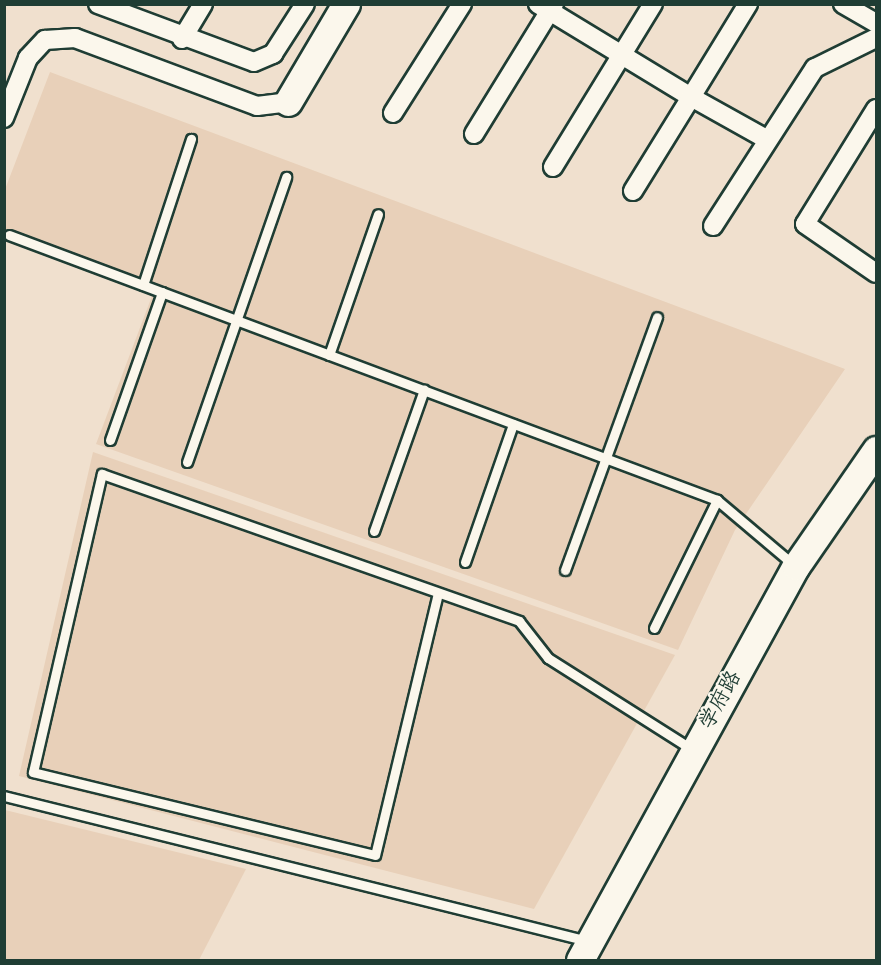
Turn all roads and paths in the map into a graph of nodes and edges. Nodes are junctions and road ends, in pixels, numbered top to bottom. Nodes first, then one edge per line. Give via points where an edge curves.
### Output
1 (98, 4) edge
2 (304, 4) edge
3 (346, 4) edge
4 (462, 4) edge
5 (653, 4) edge
6 (748, 4) edge
7 (843, 4) edge
8 (199, 6) edge
9 (548, 7) edge
10 (876, 23) edge
11 (876, 38) edge
12 (182, 39) junction
13 (622, 55) junction
14 (691, 97) junction
15 (288, 102) joint
16 (876, 109) edge
17 (393, 113) dead end
18 (4, 118) edge
19 (474, 134) dead end
20 (191, 139) dead end
21 (768, 140) junction
22 (553, 167) dead end
23 (286, 177) dead end
24 (633, 191) dead end
25 (378, 214) dead end
26 (713, 226) dead end
27 (9, 235) dead end
28 (876, 273) edge
29 (143, 285) junction
30 (162, 292) junction
31 (657, 317) dead end
32 (236, 320) junction
33 (329, 355) junction
34 (424, 390) junction
35 (513, 424) junction
36 (110, 440) dead end
37 (876, 450) edge
38 (605, 458) junction
39 (187, 462) dead end
40 (717, 500) junction
41 (374, 531) dead end
42 (465, 562) dead end
43 (796, 566) junction
44 (565, 570) dead end
45 (438, 593) junction
46 (654, 628) dead end
47 (695, 751) junction
48 (4, 796) edge
49 (585, 951) edge

1 - 12 street
2 - 12 street via 273,54 254,62
3 - 15 street
4 - 17 street
5 - 13 street
6 - 14 street
7 - 10 street
8 - 12 street
9 - 13 street
9 - 19 street
11 - 21 street via 815,68
13 - 14 street
13 - 22 street
14 - 21 street
14 - 24 street
15 - 18 street via 257,106 75,38 45,40 28,58
16 - 28 street via 805,224
20 - 29 lane
21 - 26 street
23 - 32 lane
25 - 33 lane
27 - 29 lane
29 - 30 lane
30 - 32 lane
30 - 36 lane
31 - 38 lane
32 - 33 lane
32 - 39 lane
33 - 34 lane
34 - 35 lane
34 - 41 lane
35 - 38 lane
35 - 42 lane
37 - 43 street, 学府路
38 - 40 lane
38 - 44 lane
40 - 43 lane
40 - 46 lane
43 - 47 street, 学府路
45 - 45 lane via 102,474 33,772 375,855
45 - 47 lane via 519,621 548,658
47 - 49 street, 学府路
48 - 49 lane

